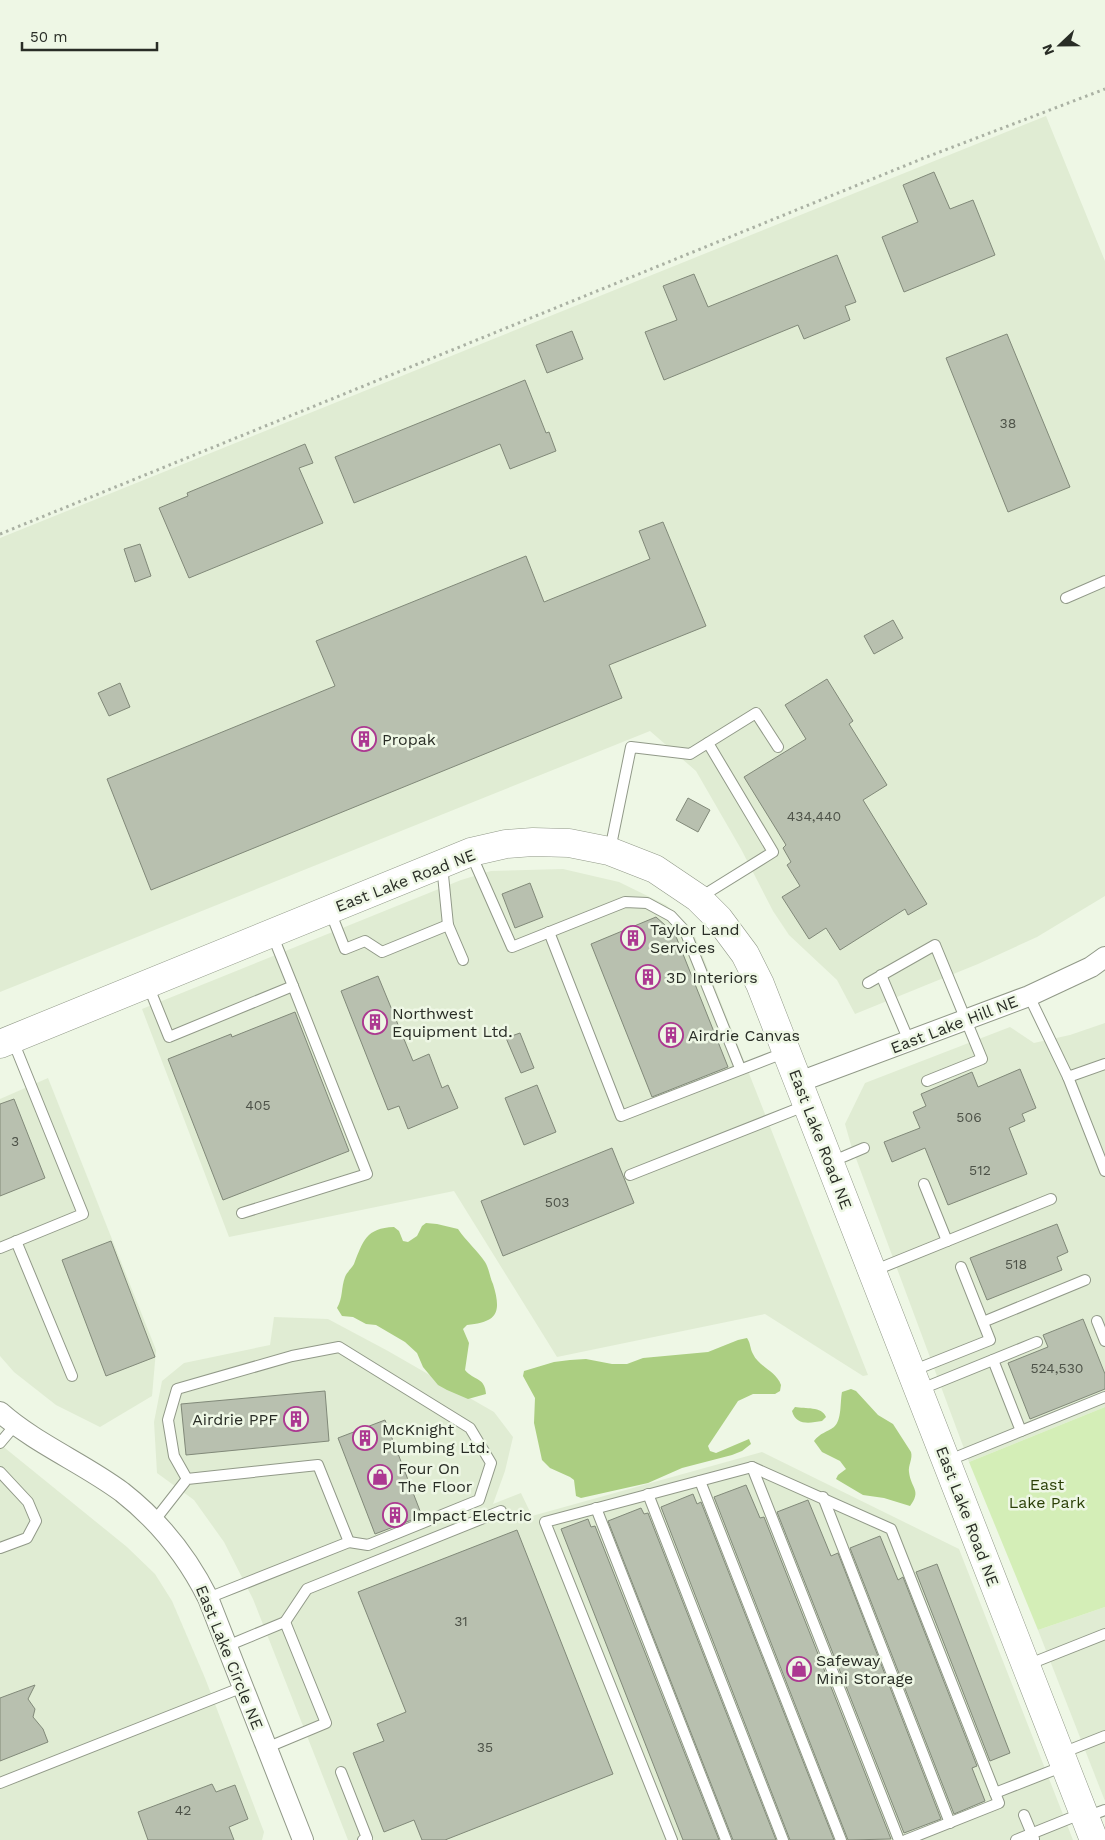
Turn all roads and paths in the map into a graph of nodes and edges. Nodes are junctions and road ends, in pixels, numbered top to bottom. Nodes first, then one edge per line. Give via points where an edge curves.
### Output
1 (1105, 90) edge
2 (0, 534) edge
3 (1105, 582) edge
4 (1066, 598) dead end
5 (708, 743) junction
6 (778, 748) dead end
7 (609, 851) junction
8 (471, 852) junction
9 (442, 864) junction
10 (698, 898) junction
11 (330, 910) junction
12 (448, 925) junction
13 (549, 932) junction
14 (271, 933) junction
15 (1105, 957) edge
16 (463, 960) dead end
17 (881, 975) junction
18 (868, 983) dead end
19 (148, 984) junction
20 (293, 986) junction
21 (1029, 996) junction
22 (967, 1020) junction
23 (6, 1041) edge
24 (909, 1041) junction
25 (787, 1051) junction
26 (1105, 1064) edge
27 (740, 1068) junction
28 (1068, 1077) junction
29 (927, 1081) dead end
30 (803, 1093) junction
31 (864, 1148) dead end
32 (830, 1163) junction
33 (1105, 1171) edge
34 (630, 1175) dead end
35 (924, 1184) dead end
36 (1051, 1199) dead end
37 (242, 1213) dead end
38 (16, 1241) junction
39 (947, 1241) junction
40 (0, 1248) edge
41 (961, 1267) dead end
42 (872, 1272) junction
43 (1085, 1280) dead end
44 (1097, 1321) dead end
45 (983, 1322) junction
46 (1105, 1341) edge
47 (1037, 1342) dead end
48 (993, 1360) junction
49 (72, 1376) dead end
50 (915, 1381) junction
51 (1105, 1397) edge
52 (0, 1412) edge
53 (16, 1424) junction
54 (1021, 1431) junction
55 (0, 1443) edge
56 (946, 1461) junction
57 (752, 1467) junction
58 (0, 1472) edge
59 (187, 1479) junction
60 (700, 1480) junction
61 (648, 1494) junction
62 (823, 1497) junction
63 (596, 1508) junction
64 (501, 1511) dead end
65 (155, 1520) junction
66 (349, 1542) junction
67 (0, 1548) edge
68 (208, 1598) junction
69 (285, 1622) junction
70 (1105, 1634) edge
71 (227, 1646) junction
72 (1026, 1665) junction
73 (243, 1687) junction
74 (1105, 1736) edge
75 (266, 1748) junction
76 (1063, 1760) junction
77 (340, 1772) dead end
78 (0, 1783) edge
79 (996, 1793) junction
80 (1024, 1815) dead end
81 (1092, 1820) edge
82 (950, 1823) junction
83 (1033, 1837) edge
84 (303, 1840) edge
85 (363, 1840) edge
86 (672, 1840) edge
87 (726, 1840) edge
88 (784, 1840) edge
89 (841, 1840) edge
90 (899, 1840) edge
91 (906, 1840) edge
92 (1016, 1840) edge

1 - 2 path via 924,158
3 - 4 lane
5 - 6 lane via 756,713
5 - 7 lane via 690,754 631,747
5 - 10 lane via 773,852
7 - 8 street, East Lake Road NE via 569,843 533,842
7 - 10 street, East Lake Road NE via 654,869
8 - 9 street, East Lake Road NE
8 - 13 lane via 512,947
9 - 11 street, East Lake Road NE
9 - 12 lane
10 - 25 street, East Lake Road NE via 719,919 745,954
11 - 12 lane via 345,949 365,941 382,952
11 - 14 street, East Lake Road NE
12 - 16 lane
13 - 27 lane via 625,902 647,903 671,916 685,931
13 - 27 lane via 621,1116
14 - 19 street, East Lake Road NE
14 - 20 lane
15 - 21 street, East Lake Hill NE
17 - 18 lane
17 - 22 lane via 935,945
17 - 24 lane
19 - 20 lane via 169,1037
19 - 23 street, East Lake Road NE
20 - 37 lane via 367,1174
21 - 22 street, East Lake Hill NE
21 - 28 lane
22 - 24 street, East Lake Hill NE
22 - 29 lane via 982,1059
23 - 38 lane via 84,1214
24 - 30 street, East Lake Hill NE
25 - 27 lane
25 - 30 street, East Lake Road NE
26 - 28 lane
28 - 33 lane
30 - 32 street, East Lake Road NE
30 - 34 lane
31 - 32 lane
32 - 42 street, East Lake Road NE
35 - 39 lane
36 - 39 lane
38 - 40 lane
38 - 49 lane
39 - 42 lane
41 - 45 lane
42 - 50 street, East Lake Road NE
43 - 45 lane
44 - 46 lane
45 - 50 lane via 990,1340
47 - 48 lane
48 - 50 lane
48 - 54 lane
50 - 56 street, East Lake Road NE
51 - 54 lane
52 - 53 street, East Lake Circle NE
53 - 55 lane
53 - 65 street, East Lake Circle NE via 121,1492
54 - 56 lane
56 - 72 street, East Lake Road NE
57 - 60 lane
57 - 62 lane
57 - 90 lane
58 - 67 lane via 28,1502 36,1521 27,1538
59 - 65 lane
59 - 66 lane via 318,1465
59 - 66 lane via 174,1456 168,1420 177,1389 292,1356 339,1347 470,1428 491,1463 480,1500 368,1545
60 - 61 lane
60 - 89 lane
61 - 63 lane
61 - 88 lane
62 - 79 lane via 891,1529
62 - 82 lane
63 - 86 lane via 545,1522
63 - 87 lane
64 - 69 lane via 307,1589
65 - 68 street, East Lake Circle NE via 191,1566
66 - 68 lane
68 - 71 street, East Lake Circle NE
69 - 71 lane
69 - 75 lane via 326,1723
70 - 72 lane
71 - 73 street, East Lake Circle NE
72 - 76 street, East Lake Road NE
73 - 75 street, East Lake Circle NE
73 - 78 lane
74 - 76 lane
75 - 84 street, East Lake Circle NE
76 - 79 lane
76 - 81 street, East Lake Road NE
77 - 85 lane via 367,1838
79 - 82 lane via 999,1803
80 - 83 lane
81 - 83 lane
82 - 91 lane
83 - 92 lane

